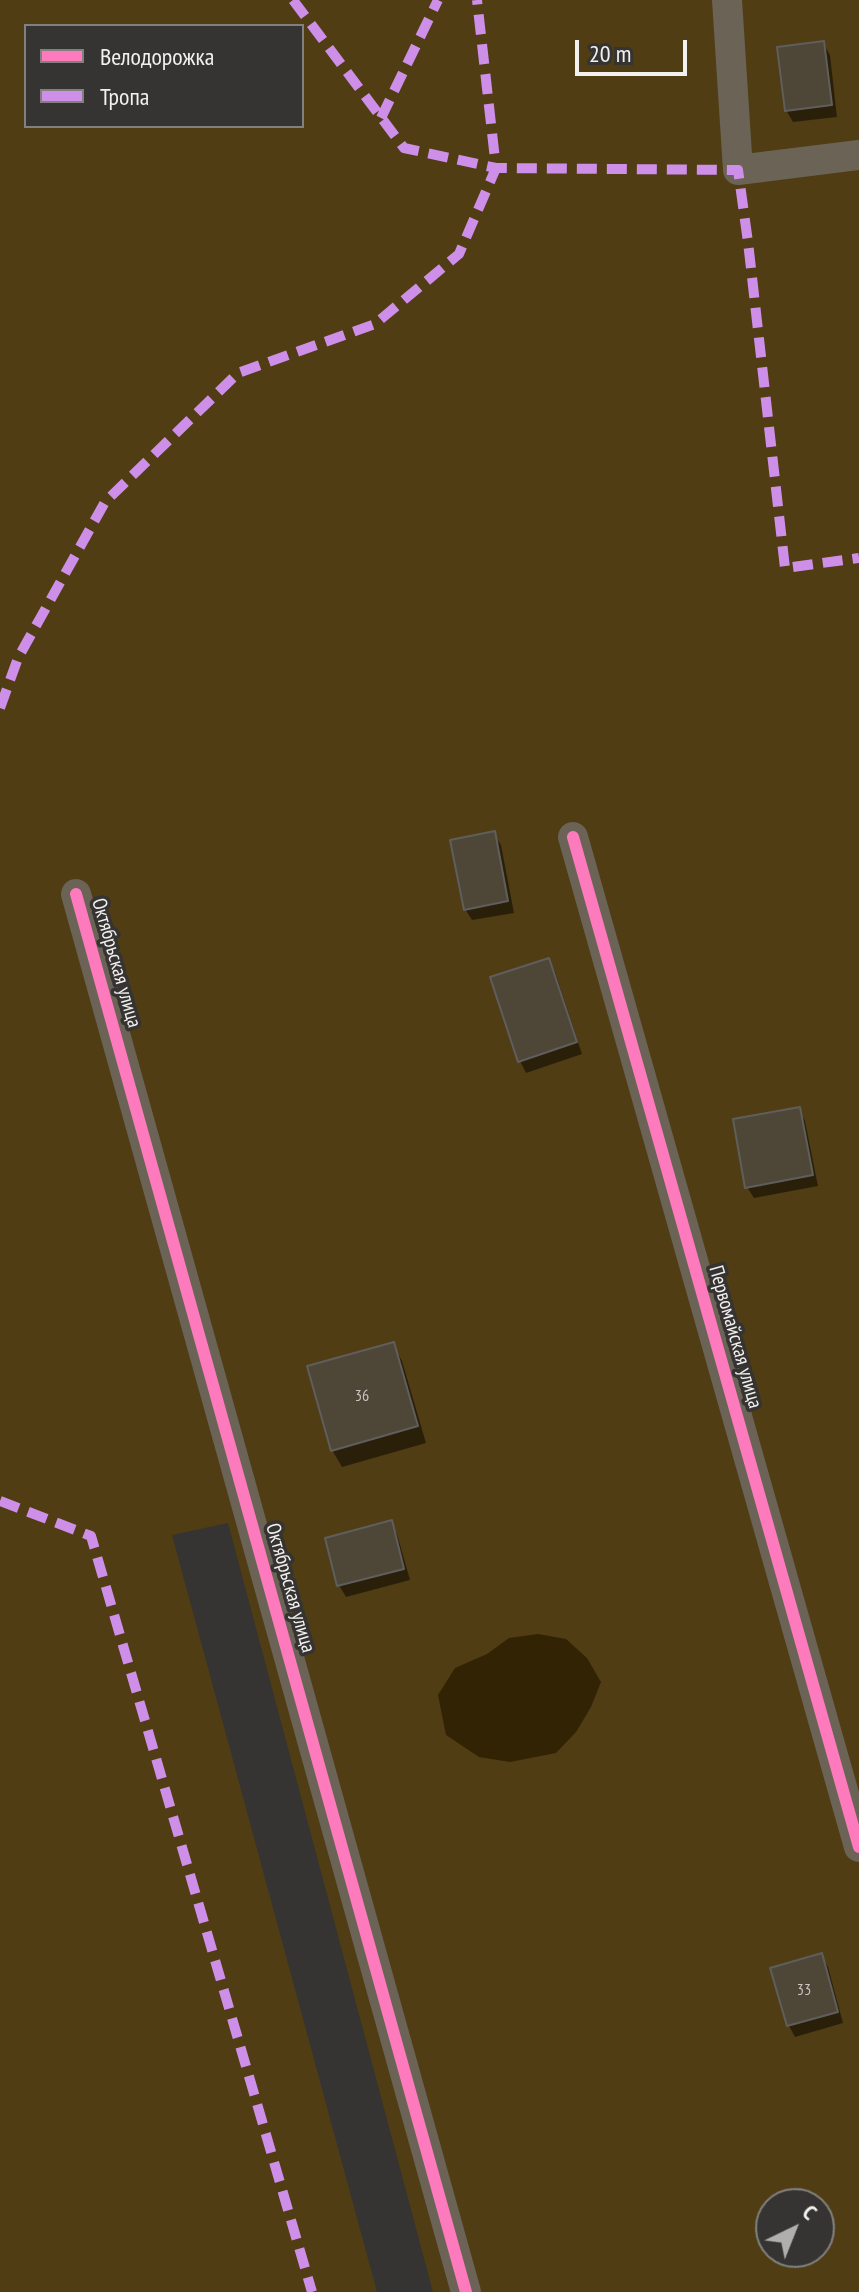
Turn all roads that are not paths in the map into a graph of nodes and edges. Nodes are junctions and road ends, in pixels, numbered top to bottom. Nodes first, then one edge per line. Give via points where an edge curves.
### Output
1 (727, 0) edge
2 (859, 155) edge
3 (573, 837) dead end
4 (76, 894) dead end
5 (859, 1847) edge
6 (466, 2292) edge

1 - 2 street via 738,170
3 - 5 street, Первомайская улица
4 - 6 street, Октябрьская улица

